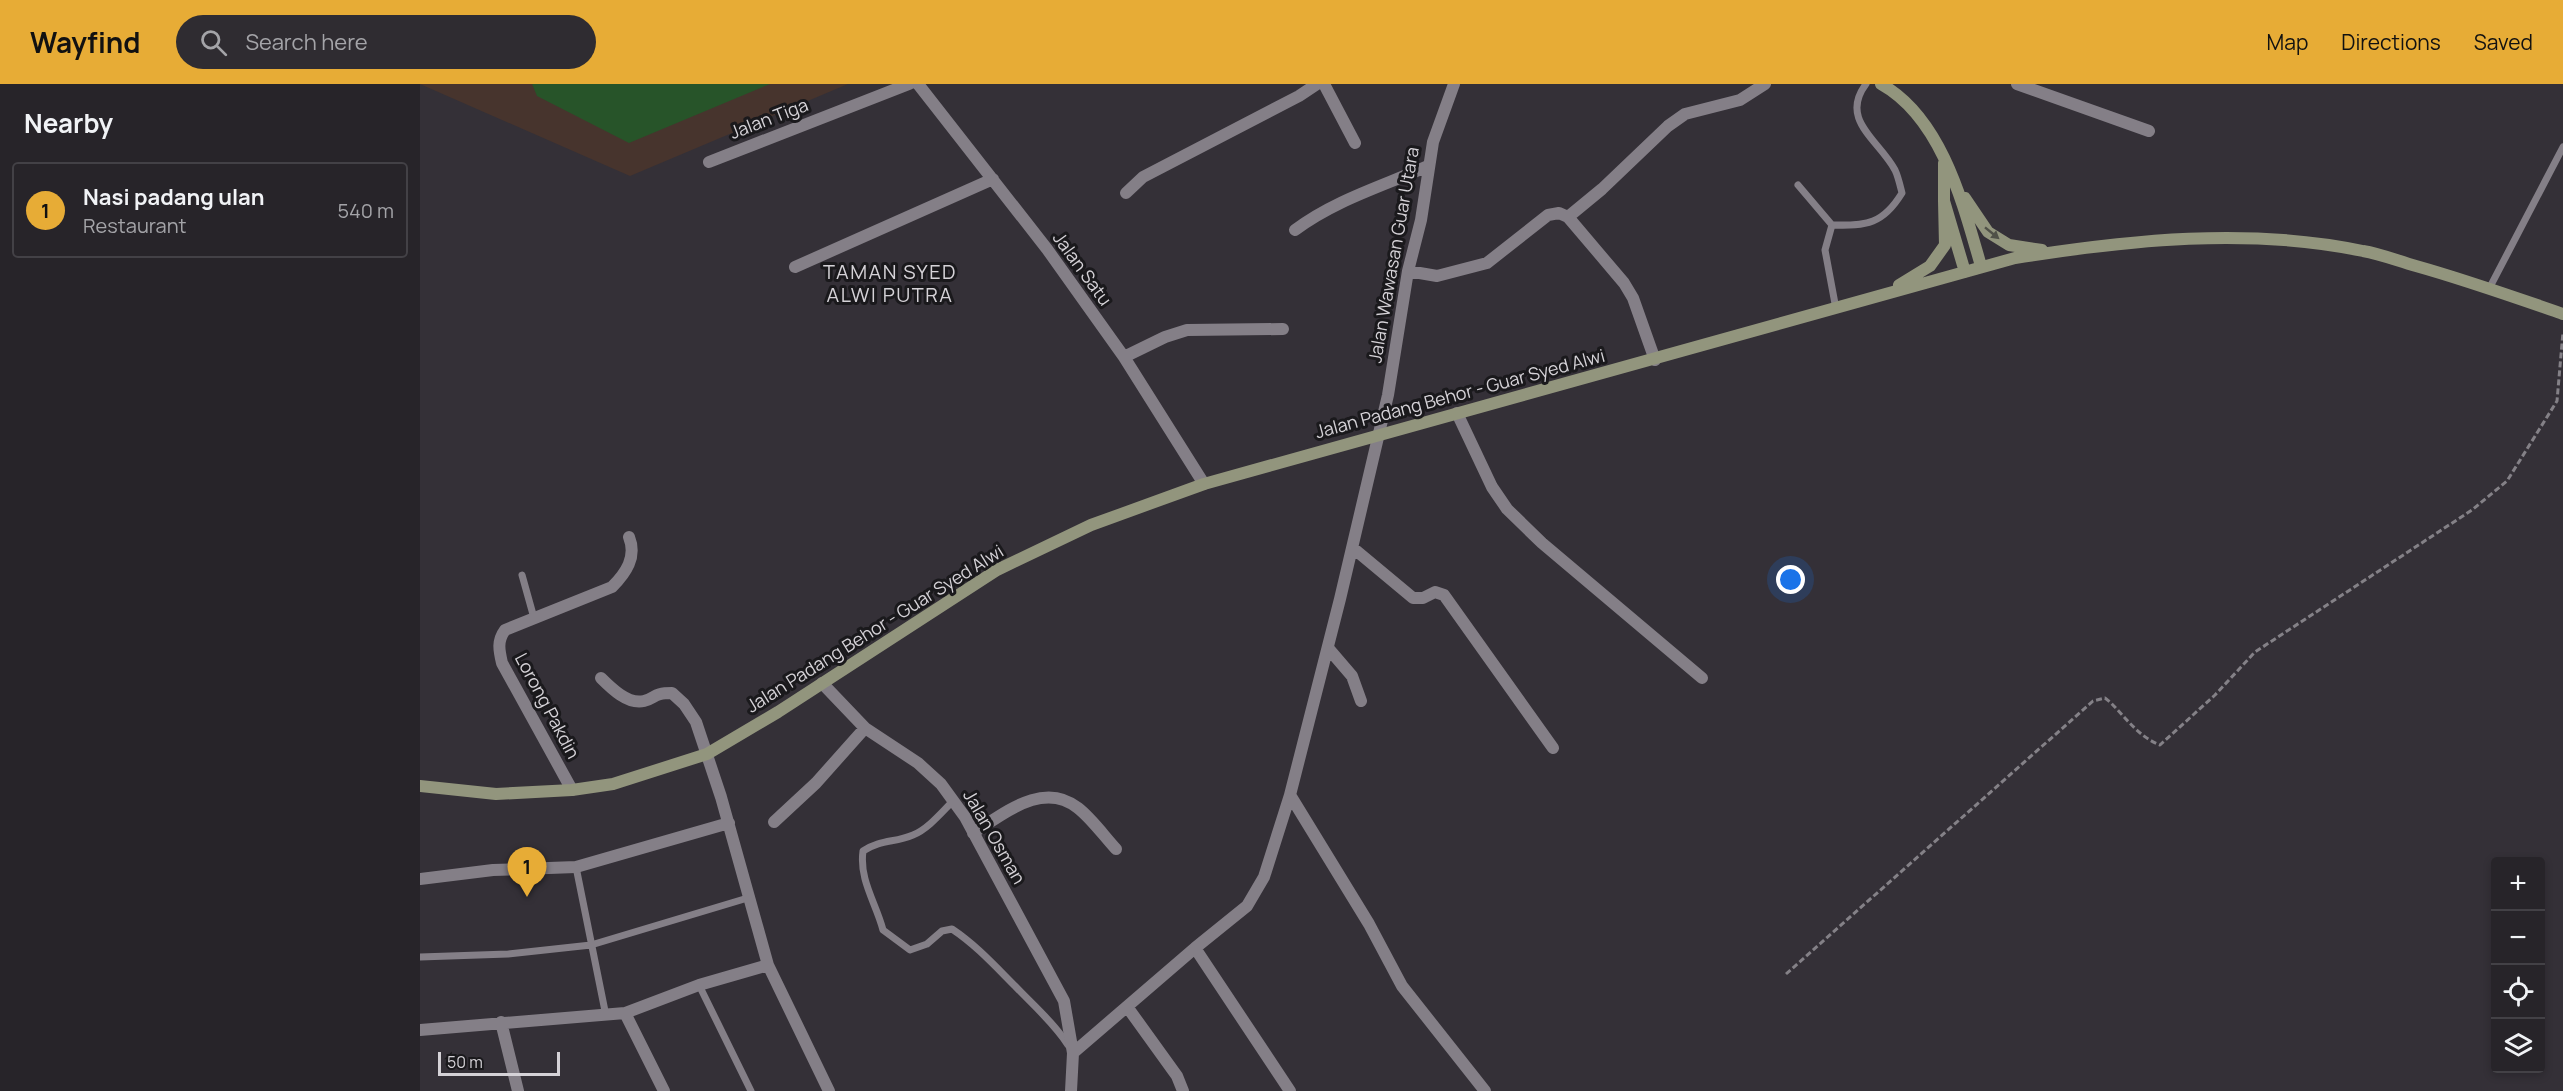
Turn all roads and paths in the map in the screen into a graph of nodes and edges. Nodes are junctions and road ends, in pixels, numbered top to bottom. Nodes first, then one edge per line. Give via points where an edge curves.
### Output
1 (909, 84) edge
2 (918, 84) edge
3 (1317, 84) edge
4 (1324, 84) edge
5 (1454, 84) edge
6 (1765, 84) edge
7 (1866, 84) edge
8 (1881, 84) edge
9 (2017, 84) edge
10 (2149, 131) dead end
11 (1355, 143) dead end
12 (2563, 147) edge
13 (709, 162) dead end
14 (1944, 162) junction
15 (1428, 166) junction
16 (993, 179) junction
17 (1798, 185) dead end
18 (1958, 187) junction
19 (1126, 194) dead end
20 (1944, 201) junction
21 (1568, 217) junction
22 (1832, 225) junction
23 (1295, 230) dead end
24 (2055, 252) junction
25 (1981, 266) junction
26 (795, 267) dead end
27 (1408, 271) junction
28 (1965, 272) junction
29 (2490, 287) junction
30 (1888, 292) junction
31 (1836, 309) junction
32 (2563, 314) edge
33 (1283, 329) dead end
34 (2563, 332) edge
35 (1124, 357) junction
36 (1655, 360) junction
37 (1457, 413) junction
38 (1379, 434) junction
39 (1204, 484) junction
40 (629, 537) dead end
41 (1353, 548) junction
42 (522, 575) dead end
43 (534, 618) junction
44 (1328, 648) junction
45 (601, 678) dead end
46 (1702, 678) dead end
47 (822, 683) junction
48 (1360, 702) dead end
49 (865, 728) junction
50 (1553, 748) dead end
51 (707, 754) junction
52 (420, 786) edge
53 (572, 790) junction
54 (1290, 795) junction
55 (953, 801) junction
56 (774, 822) dead end
57 (729, 823) junction
58 (973, 833) junction
59 (1116, 849) dead end
60 (576, 867) junction
61 (420, 879) edge
62 (751, 897) junction
63 (591, 945) junction
64 (1195, 948) junction
65 (420, 957) edge
66 (768, 965) junction
67 (1786, 974) dead end
68 (699, 985) junction
69 (1128, 1008) junction
70 (625, 1013) junction
71 (606, 1016) junction
72 (501, 1022) junction
73 (420, 1030) edge
74 (1073, 1053) junction
75 (518, 1091) edge
76 (664, 1091) edge
77 (751, 1091) edge
78 (829, 1091) edge
79 (1071, 1091) edge
80 (1183, 1091) edge
81 (1290, 1091) edge
82 (1485, 1091) edge

1 - 13 street, Jalan Tiga
2 - 16 street, Jalan Satu
3 - 19 street via 1143,177
4 - 11 street
5 - 15 street, Jalan Wawasan Guar Utara
6 - 21 street via 1740,100 1685,114
7 - 22 lane via 1855,104 1858,121 1895,170 1902,193 1890,212 1872,222
8 - 14 main road via 1897,93 1916,113
9 - 10 street
12 - 29 lane
14 - 18 main road
14 - 20 main road
15 - 23 street via 1334,204
15 - 27 street, Jalan Wawasan Guar Utara via 1421,220
16 - 26 street
16 - 35 street, Jalan Satu
17 - 22 lane
18 -> 24 main road via 1988,232 2009,245
18 - 25 main road
20 - 28 main road
20 - 30 main road via 1945,245 1930,266
21 - 27 street via 1559,213 1548,215 1487,263 1437,276
21 - 36 street via 1624,283
22 - 31 lane via 1825,250
24 - 25 main road, Jalan Padang Behor - Guar Syed Alwi
24 - 29 main road, Jalan Padang Behor - Guar Syed Alwi via 2173,238 2305,243 2364,251
25 - 28 main road, Jalan Padang Behor - Guar Syed Alwi
27 - 38 street, Jalan Wawasan Guar Utara
28 - 30 main road, Jalan Padang Behor - Guar Syed Alwi
29 - 32 main road, Jalan Padang Behor - Guar Syed Alwi
30 - 31 main road, Jalan Padang Behor - Guar Syed Alwi
31 - 36 main road, Jalan Padang Behor - Guar Syed Alwi
33 - 35 street via 1187,330
34 - 67 path via 2557,401 2498,490 2255,652 2160,745 2148,741 2105,698 2093,701
35 - 39 street, Jalan Satu
36 - 37 main road, Jalan Padang Behor - Guar Syed Alwi
37 - 38 main road, Jalan Padang Behor - Guar Syed Alwi
37 - 46 street via 1492,487 1507,509
38 - 39 main road, Jalan Padang Behor - Guar Syed Alwi
38 - 41 street, Jalan Wawasan Guar Utara
39 - 47 main road, Jalan Padang Behor - Guar Syed Alwi via 1090,525 997,570
40 - 43 street, Lorong Pakdin via 633,546 631,561 612,587
41 - 44 street, Jalan Wawasan Guar Utara
41 - 50 street via 1413,598 1435,592 1444,595
42 - 43 lane
43 - 53 street, Lorong Pakdin via 505,630 500,637 502,663
44 - 48 street via 1352,676
44 - 54 street, Jalan Wawasan Guar Utara
45 - 51 street via 634,701 672,693 696,722
47 - 49 street, Jalan Osman
47 - 51 main road, Jalan Padang Behor - Guar Syed Alwi
49 - 55 street, Jalan Osman via 918,763
49 - 56 street via 816,783
51 - 53 main road, Jalan Padang Behor - Guar Syed Alwi via 613,784
51 - 57 street
52 - 53 main road, Jalan Padang Behor - Guar Syed Alwi via 496,794
54 - 64 street, Jalan Wawasan Guar Utara via 1264,877 1247,906
54 - 82 street via 1370,924 1402,986
55 - 58 street, Jalan Osman
55 - 74 lane via 914,835 877,842 863,851 865,881 883,930 910,950 952,929 1032,1004
57 - 60 street
57 - 62 street
58 - 59 street via 1030,799 1054,796 1077,807
58 - 74 street, Jalan Osman via 1064,1001
60 - 61 street via 493,870
60 - 63 lane
62 - 63 lane
62 - 66 street
63 - 65 lane via 508,954
63 - 71 lane
64 - 69 street, Jalan Wawasan Guar Utara
64 - 81 street
66 - 68 street
66 - 78 street
68 - 70 street
68 - 77 lane
69 - 74 street, Jalan Wawasan Guar Utara
69 - 80 street via 1177,1076
70 - 71 street
70 - 76 street
71 - 72 street
72 - 73 street
72 - 75 street
74 - 79 street, Jalan Osman

